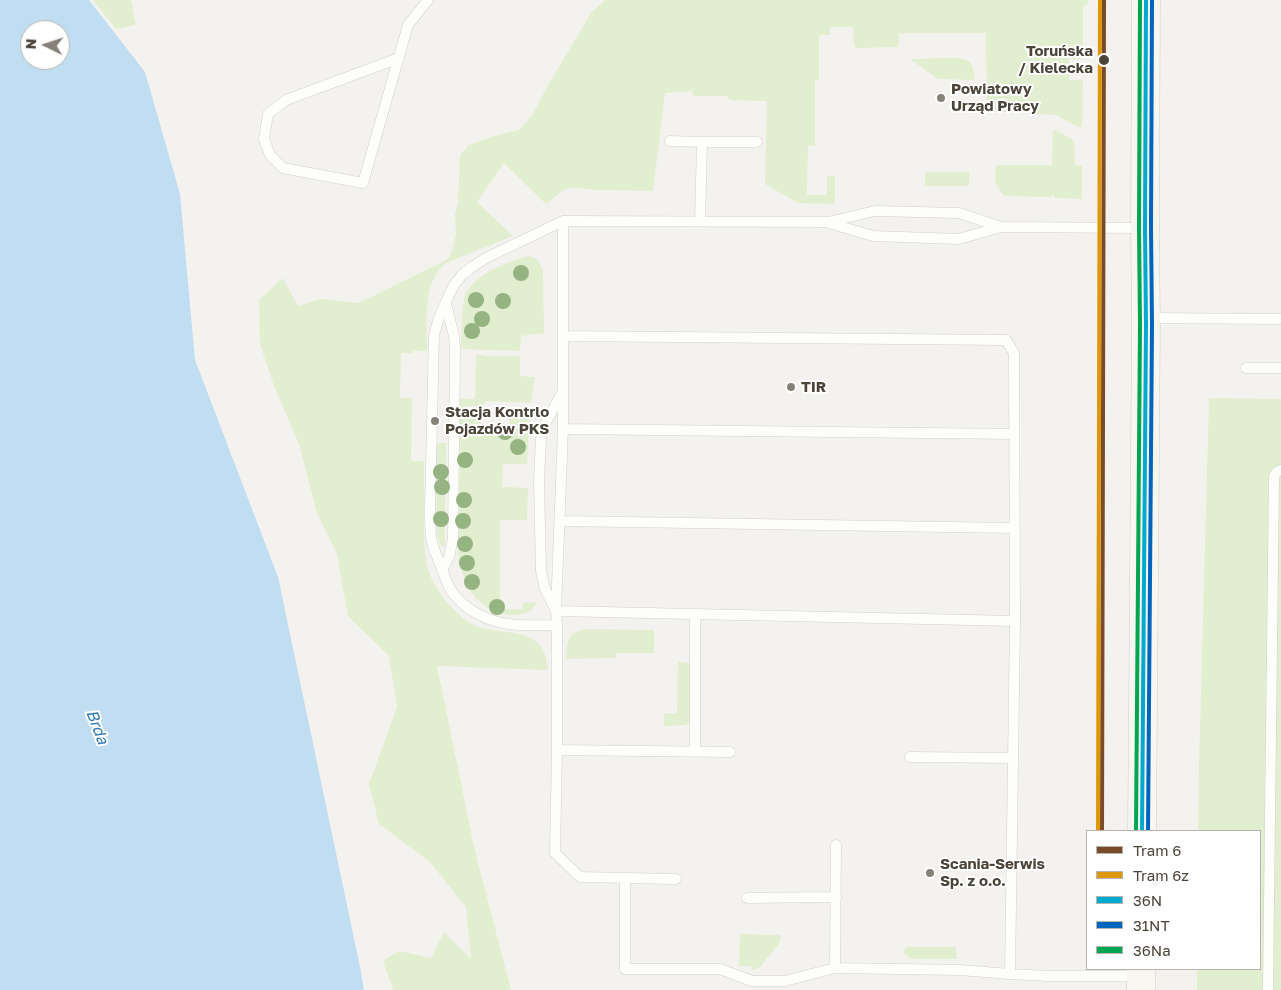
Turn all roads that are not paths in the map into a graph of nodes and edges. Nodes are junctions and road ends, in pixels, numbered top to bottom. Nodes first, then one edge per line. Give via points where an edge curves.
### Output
1 (428, 0) edge
2 (1146, 0) edge
3 (400, 58) junction
4 (670, 141) dead end
5 (702, 142) junction
6 (757, 142) dead end
7 (563, 221) junction
8 (700, 221) junction
9 (828, 222) junction
10 (1001, 227) junction
11 (1145, 228) junction
12 (446, 304) junction
13 (1146, 318) junction
14 (1281, 319) edge
15 (563, 336) junction
16 (1246, 368) dead end
17 (1281, 368) edge
18 (563, 392) junction
19 (562, 429) junction
20 (1014, 434) junction
21 (1281, 470) edge
22 (560, 521) junction
23 (1014, 528) junction
24 (442, 570) junction
25 (556, 611) junction
26 (696, 614) junction
27 (1015, 621) junction
28 (557, 625) junction
29 (557, 750) junction
30 (694, 751) junction
31 (730, 752) dead end
32 (910, 757) dead end
33 (1013, 758) junction
34 (1142, 830) edge
35 (836, 845) dead end
36 (625, 879) junction
37 (676, 879) dead end
38 (836, 897) junction
39 (747, 898) dead end
40 (835, 968) junction
41 (1010, 974) junction
42 (1141, 978) edge
43 (1268, 990) edge

1 - 3 lane via 408,25
2 - 11 street
3 - 3 lane via 363,183 283,168 270,155 264,139 268,114 286,100
4 - 5 lane
5 - 6 lane
5 - 8 lane
7 - 8 lane
7 - 12 lane via 462,274
7 - 15 lane
8 - 9 lane
9 - 10 lane via 874,211 958,213
9 - 10 lane via 873,236 959,239
10 - 11 lane
11 - 13 street
12 - 24 lane via 456,349 454,510 450,557
12 - 24 lane via 434,335 430,509 431,537
13 - 14 lane
13 - 34 street
15 - 18 lane
15 - 20 lane via 1006,340 1014,353
16 - 17 lane
18 - 19 lane
18 - 25 lane via 541,438 539,481 541,571
19 - 20 lane
19 - 22 lane
20 - 23 lane
21 - 43 lane via 1274,476
22 - 23 lane
22 - 25 lane
23 - 27 lane
24 - 28 lane via 458,600 484,617 516,625
25 - 26 lane
25 - 28 lane
26 - 27 lane
26 - 30 lane
27 - 33 lane
28 - 29 lane
29 - 30 lane
29 - 36 lane via 555,853 580,877
30 - 31 lane
32 - 33 lane
33 - 41 lane
35 - 38 lane
36 - 37 lane
36 - 40 lane via 625,970 720,969 752,981 785,981
38 - 39 lane
38 - 40 lane
40 - 41 lane
41 - 42 lane

